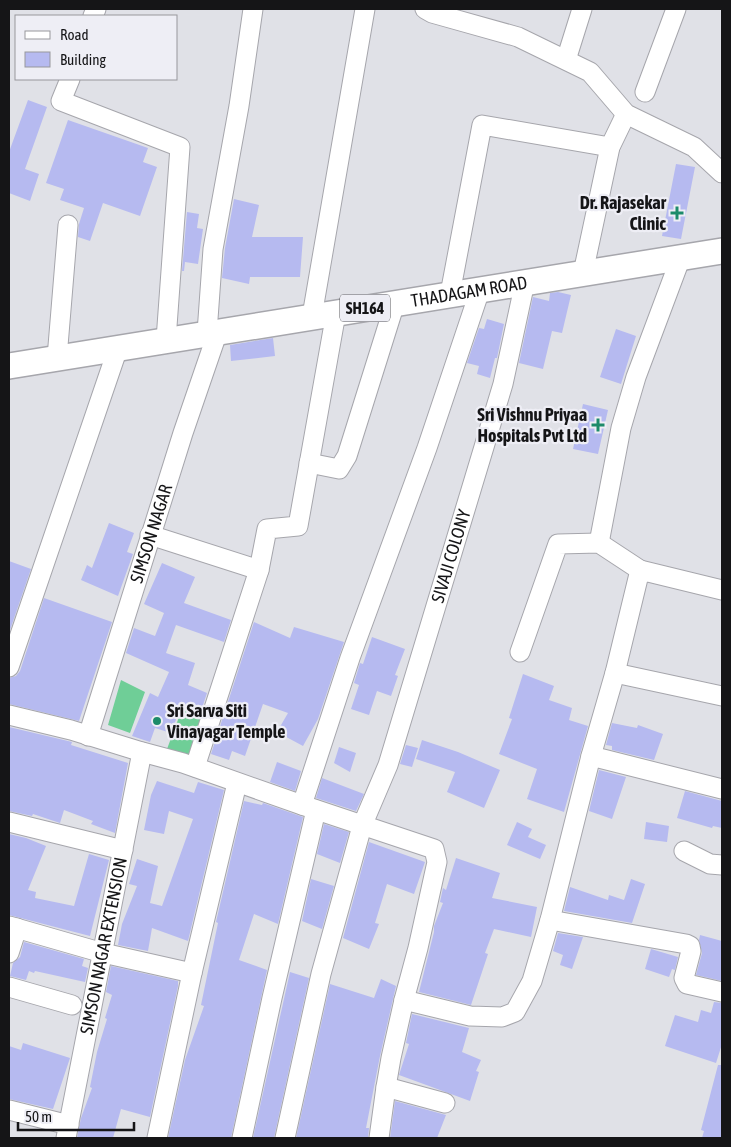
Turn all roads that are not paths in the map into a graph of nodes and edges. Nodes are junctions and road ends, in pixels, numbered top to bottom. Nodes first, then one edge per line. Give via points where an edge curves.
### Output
1 (253, 9) edge
2 (365, 9) edge
3 (425, 9) edge
4 (582, 9) edge
5 (676, 9) edge
6 (566, 60) junction
7 (70, 80) edge
8 (645, 92) dead end
9 (626, 114) junction
10 (610, 147) junction
11 (722, 173) edge
12 (68, 225) dead end
13 (722, 251) edge
14 (681, 257) junction
15 (583, 273) junction
16 (525, 282) junction
17 (480, 290) junction
18 (450, 294) junction
19 (395, 303) junction
20 (324, 314) junction
21 (213, 332) junction
22 (166, 340) junction
23 (118, 348) junction
24 (57, 358) junction
25 (9, 366) edge
26 (309, 463) junction
27 (150, 535) junction
28 (599, 543) junction
29 (259, 570) junction
30 (640, 570) junction
31 (722, 590) edge
32 (520, 652) dead end
33 (9, 667) edge
34 (615, 673) junction
35 (722, 696) edge
36 (9, 715) edge
37 (88, 736) junction
38 (142, 752) junction
39 (591, 756) junction
40 (195, 767) junction
41 (237, 783) junction
42 (722, 789) edge
43 (309, 808) junction
44 (9, 822) edge
45 (362, 826) junction
46 (123, 850) junction
47 (684, 851) dead end
48 (722, 865) edge
49 (550, 920) junction
50 (13, 927) edge
51 (103, 952) junction
52 (9, 953) edge
53 (192, 973) junction
54 (9, 987) edge
55 (722, 992) edge
56 (404, 1000) junction
57 (72, 1005) dead end
58 (386, 1087) junction
59 (445, 1103) dead end
60 (9, 1110) edge
61 (68, 1132) edge
62 (157, 1138) edge
63 (242, 1138) edge
64 (286, 1138) edge
65 (380, 1138) edge

1 - 21 street, SIMSON NAGAR via 213,250
2 - 20 street
3 - 6 street via 518,37
4 - 6 street
5 - 8 street
6 - 9 street via 590,72
7 - 22 street via 61,102 180,147
9 - 10 street
9 - 11 street via 694,147
10 - 15 street
10 - 18 street via 482,125
12 - 24 street
13 - 14 main road, THADAGAM ROAD / SH164
14 - 15 main road, THADAGAM ROAD / SH164
14 - 28 street via 636,377 621,428
15 - 16 main road, THADAGAM ROAD / SH164
16 - 17 main road, THADAGAM ROAD / SH164
16 - 45 street, SIVAJI COLONY via 503,384 388,765
17 - 18 main road, THADAGAM ROAD / SH164
17 - 43 street via 427,448 350,658
18 - 19 main road, THADAGAM ROAD / SH164
19 - 20 main road, THADAGAM ROAD / SH164
19 - 26 street via 347,456 339,469
20 - 21 main road, THADAGAM ROAD / SH164
20 - 26 street
21 - 22 main road, THADAGAM ROAD / SH164
21 - 27 street, SIMSON NAGAR
22 - 23 main road, THADAGAM ROAD / SH164
23 - 24 main road, THADAGAM ROAD / SH164
23 - 33 street
24 - 25 main road, THADAGAM ROAD / SH164
26 - 29 street via 298,526 267,529
27 - 29 street
27 - 37 street, SIMSON NAGAR
28 - 30 street
28 - 32 street via 558,544
29 - 40 street
30 - 31 street
30 - 34 street
34 - 35 street
34 - 39 street
36 - 37 street
37 - 38 street
38 - 40 street
38 - 46 street, SIMSON NAGAR EXTENSION
39 - 42 street
39 - 49 street
40 - 41 street
41 - 43 street
41 - 53 street
43 - 45 street
43 - 63 street
44 - 46 street
45 - 56 street via 434,849 437,862
45 - 64 street, SIVAJI COLONY via 321,974
46 - 51 street, SIMSON NAGAR EXTENSION
47 - 48 street via 710,864
49 - 55 street via 686,944 691,951 684,981
49 - 56 street via 532,981 515,1012 502,1017 470,1016
50 - 51 street
50 - 52 street
51 - 53 street
51 - 61 street, SIMSON NAGAR EXTENSION
53 - 62 street
54 - 57 street
56 - 58 street
58 - 59 street
58 - 65 street
60 - 61 street

